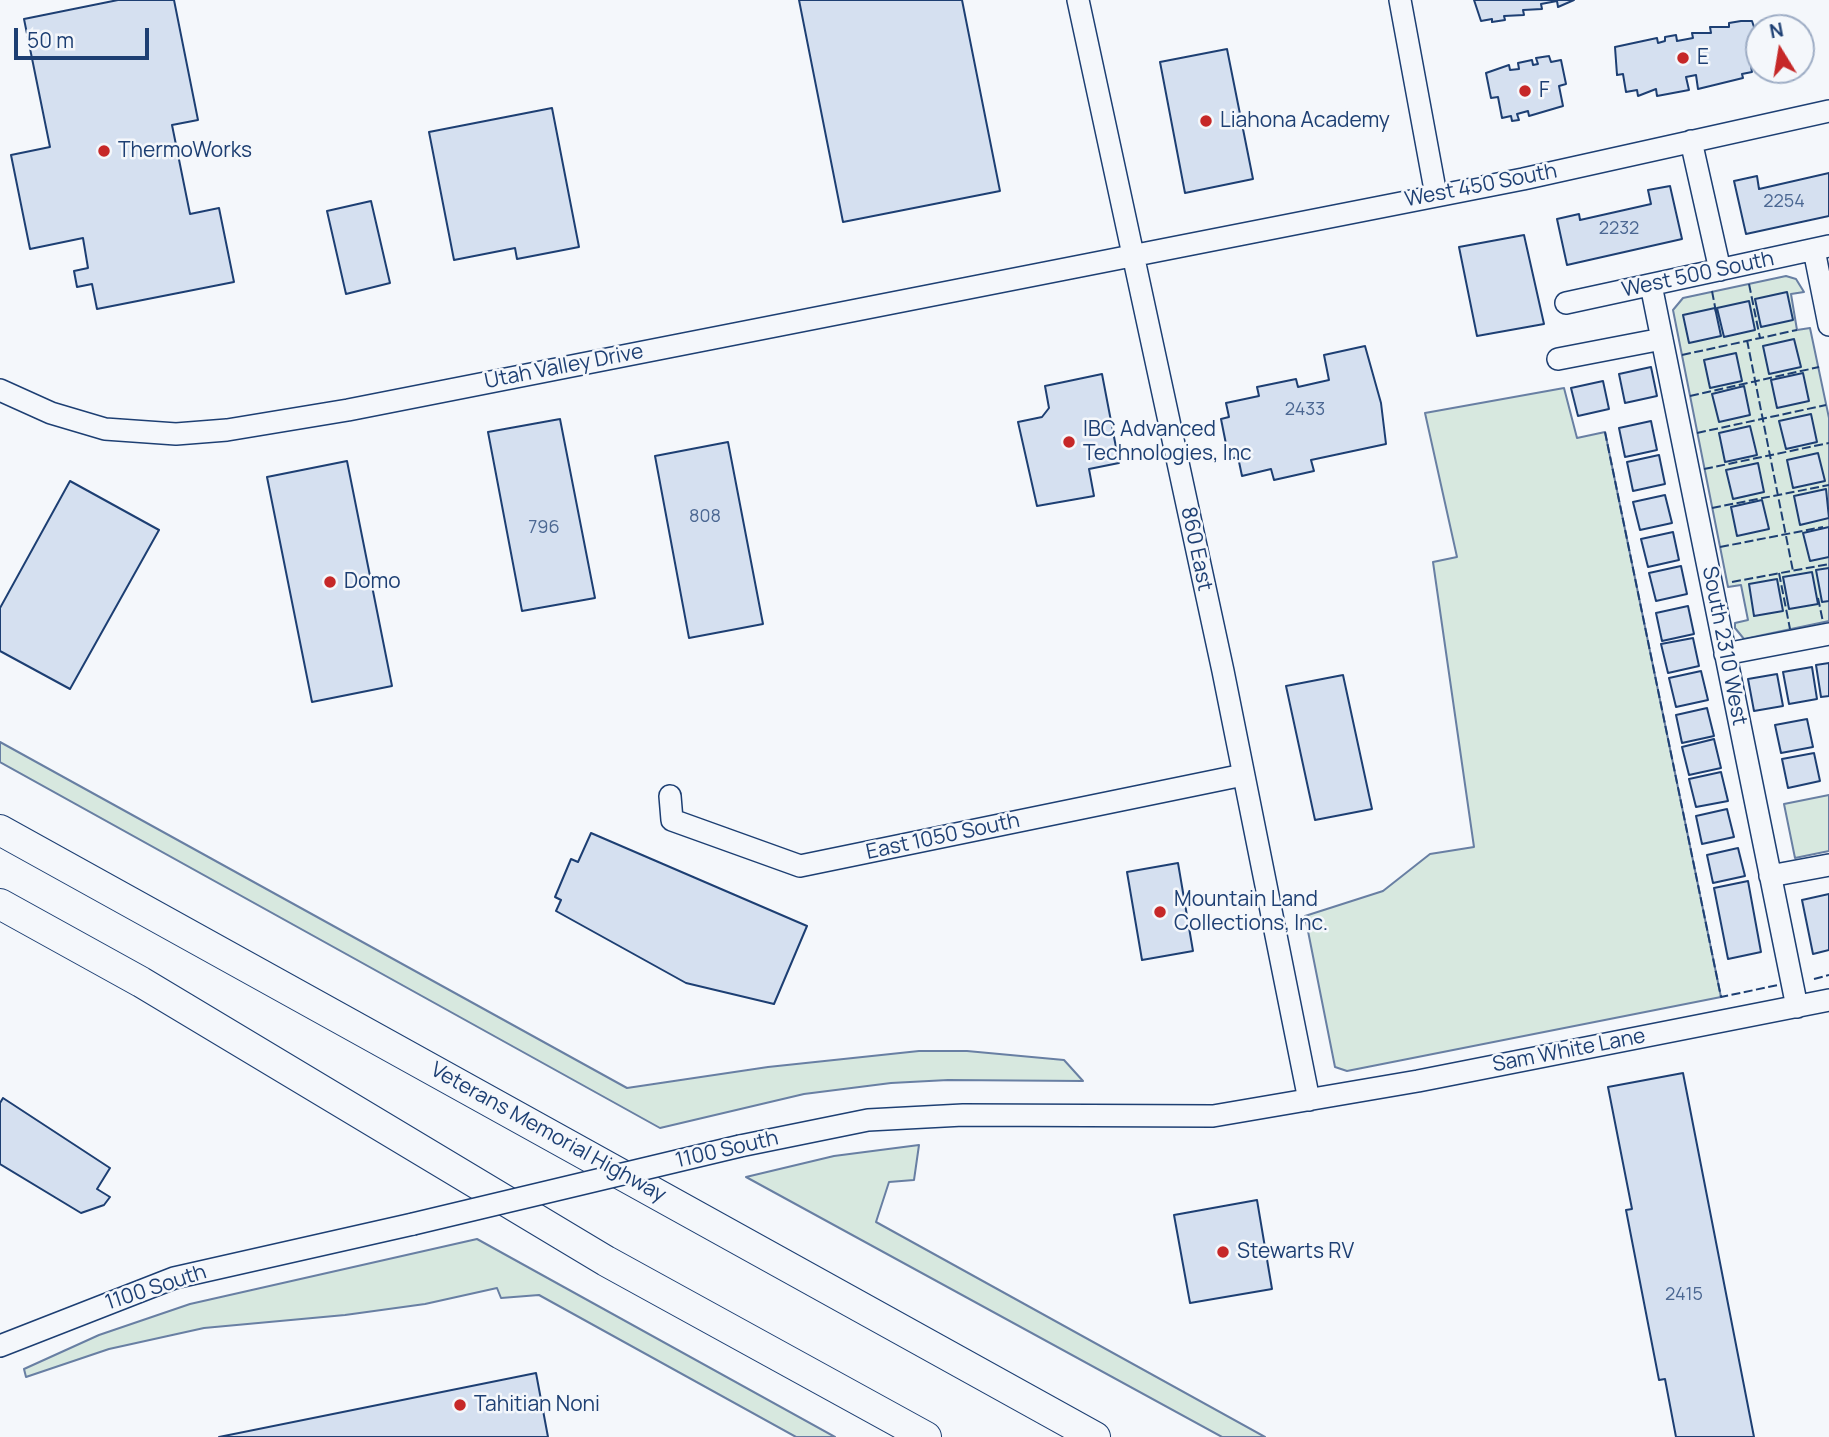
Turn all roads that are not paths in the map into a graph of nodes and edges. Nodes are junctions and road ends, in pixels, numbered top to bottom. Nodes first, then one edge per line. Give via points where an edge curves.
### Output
1 (1078, 0) edge
2 (1400, 0) edge
3 (1829, 111) edge
4 (1692, 141) junction
5 (1436, 195) junction
6 (1822, 248) edge
7 (1132, 256) junction
8 (1720, 270) junction
9 (1651, 285) junction
10 (1566, 303) dead end
11 (1829, 325) edge
12 (1662, 339) junction
13 (1558, 359) dead end
14 (0, 390) edge
15 (1829, 634) edge
16 (1725, 654) junction
17 (1243, 775) junction
18 (670, 796) dead end
19 (0, 830) edge
20 (1829, 864) edge
21 (1770, 877) junction
22 (0, 904) edge
23 (1829, 1000) edge
24 (1797, 1007) junction
25 (1309, 1100) junction
26 (0, 1346) edge
27 (926, 1437) edge
28 (1095, 1437) edge

1 - 7 street, 860 East
2 - 5 street
3 - 4 street, West 450 South
4 - 5 street, West 450 South
4 - 8 street
5 - 7 street, West 450 South
6 - 8 street, West 500 South
6 - 11 street
7 - 14 street, Utah Valley Drive via 227,430 176,434 105,429 51,413
7 - 17 street, 860 East
8 - 9 street, West 500 South
9 - 10 street, West 500 South
9 - 12 street, South 2310 West
12 - 13 street
12 - 16 street, South 2310 West
15 - 16 street
16 - 21 street, South 2310 West
17 - 18 street, East 1050 South via 800,866 672,820
17 - 25 street, 860 East
19 - 28 highway, Veterans Memorial Highway
20 - 21 street
21 - 24 street, South 2310 West
22 - 27 highway via 141,982 606,1261
23 - 24 street, Sam White Lane
24 - 25 street, Sam White Lane
25 - 26 street, 1100 South, bridge via 1213,1116 963,1115 868,1120 174,1278

